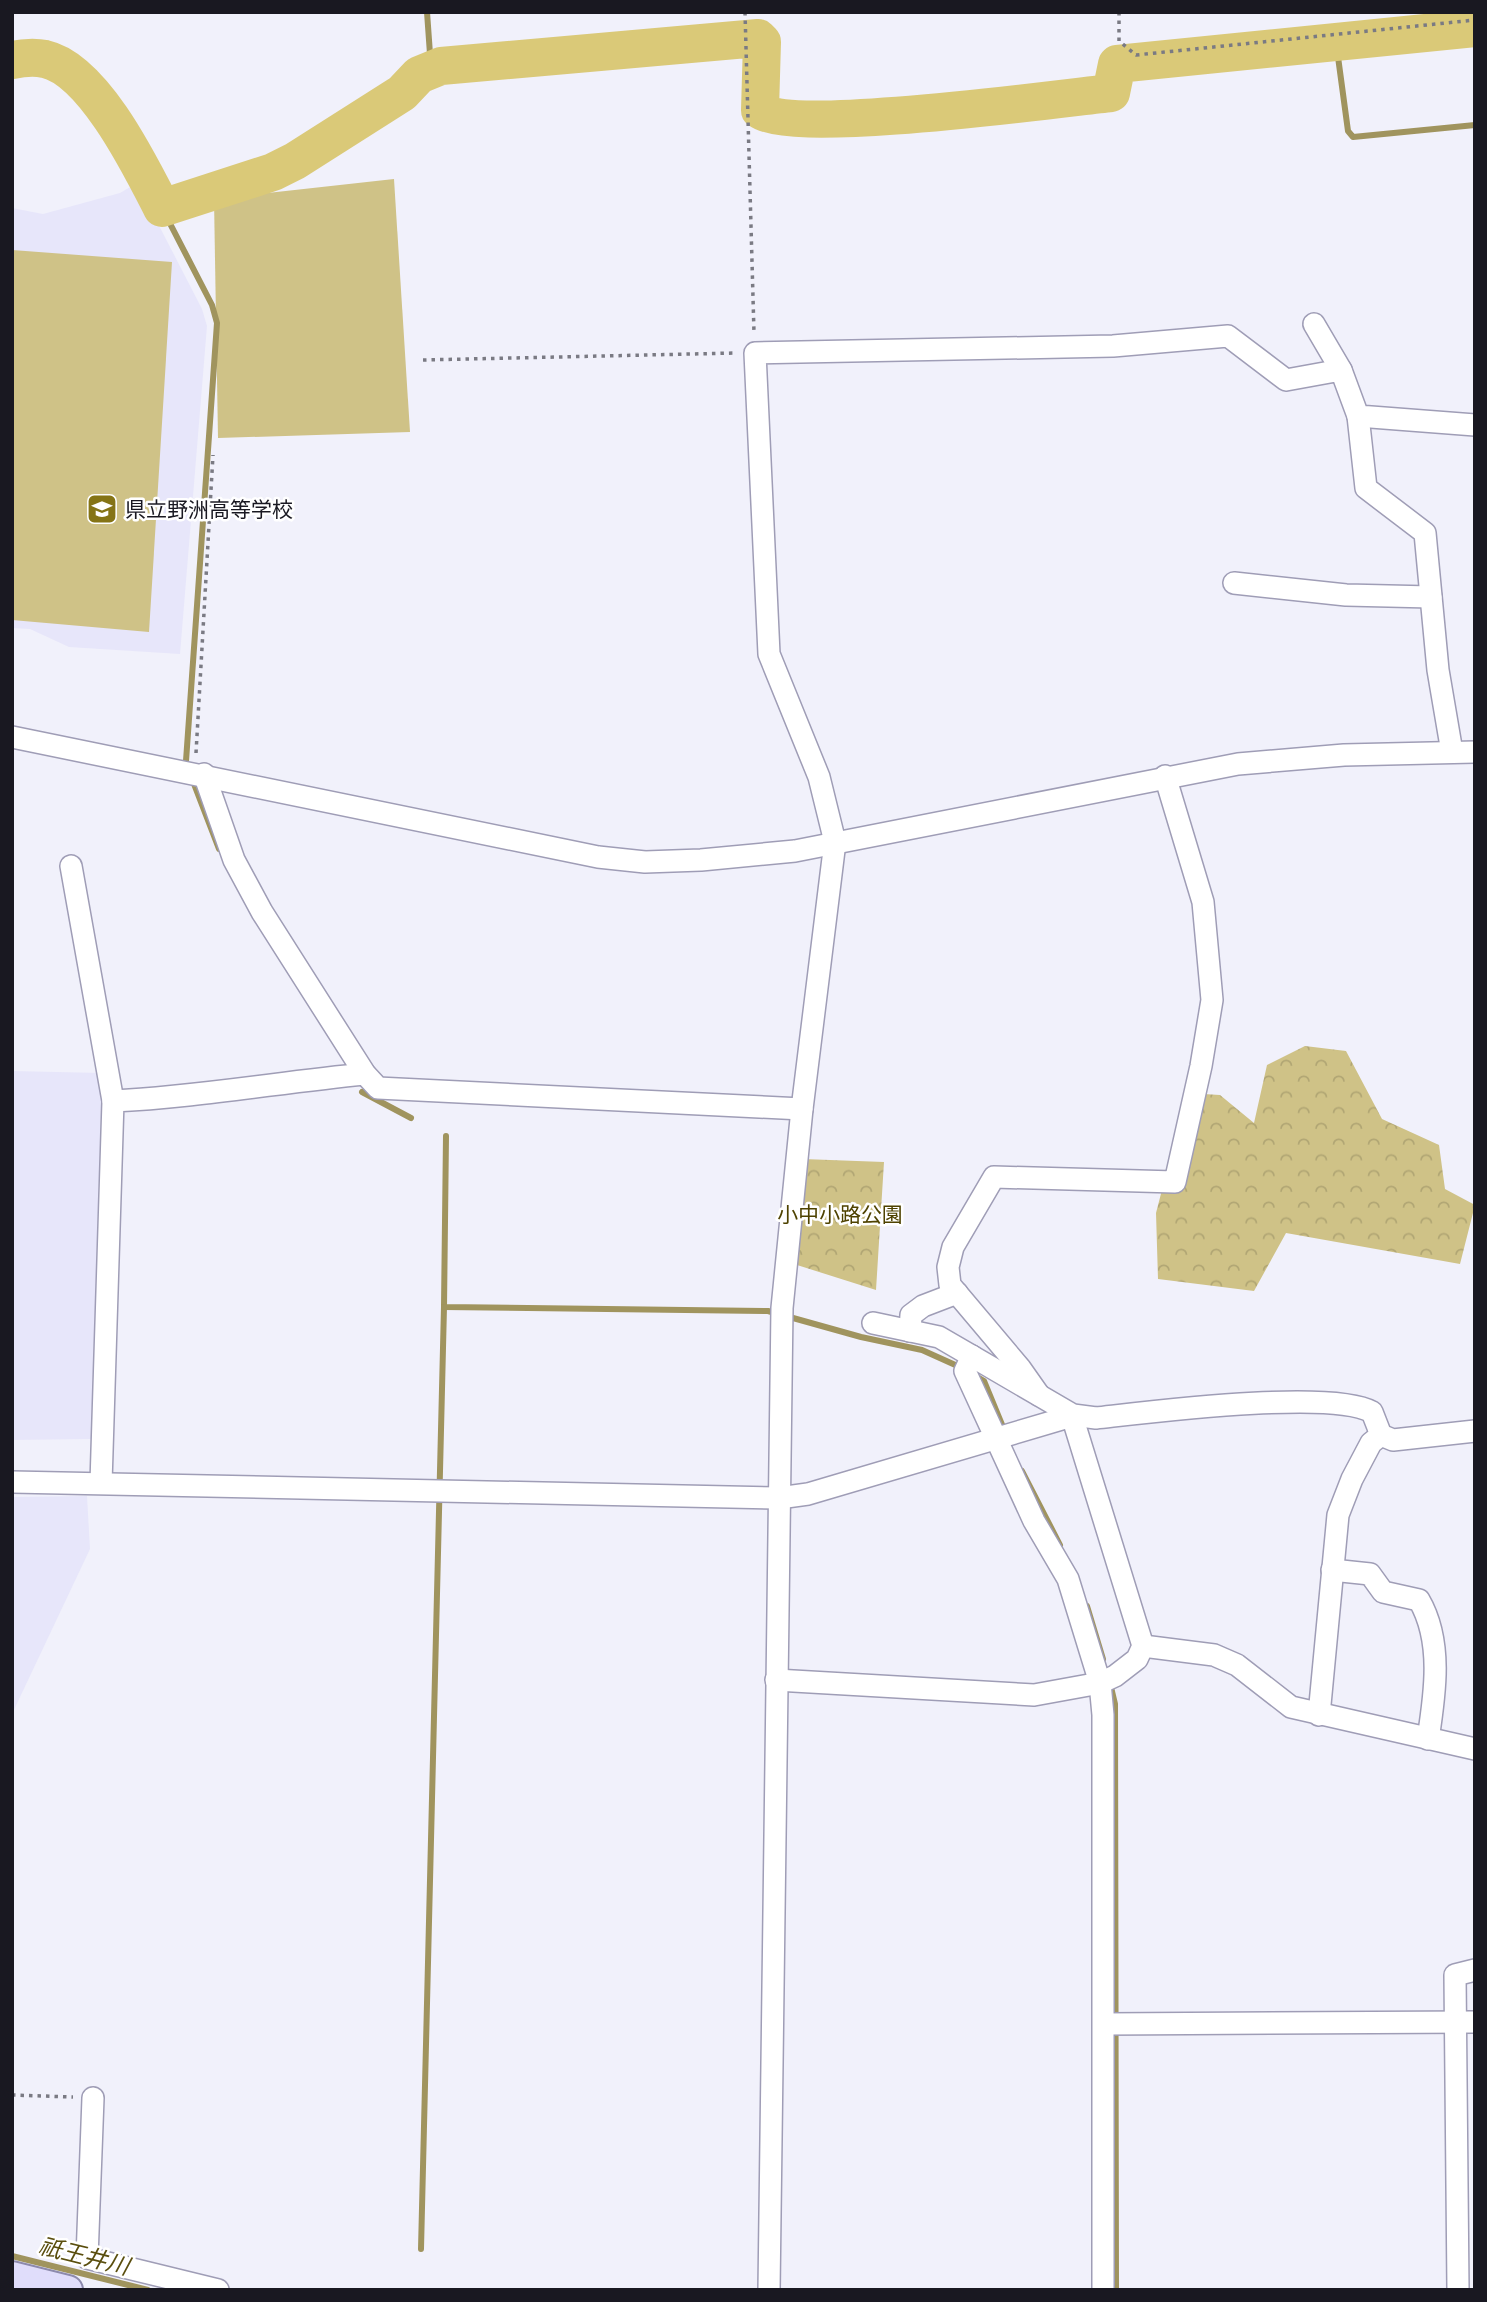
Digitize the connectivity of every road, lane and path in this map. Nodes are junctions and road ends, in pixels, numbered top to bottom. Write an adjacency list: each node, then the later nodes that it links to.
1 (745, 12): 5 (path)
2 (1119, 12): 3 (path)
3 (1475, 20)
4 (1314, 324): 7 (street)
5 (755, 353): 6 (path); 7 (street); 18 (street)
6 (423, 360)
7 (1341, 370): 8 (street)
8 (1358, 416): 9 (street); 12 (street)
9 (1475, 425)
10 (213, 454): 16 (path)
11 (1234, 583): 12 (street)
12 (1431, 597): 14 (street)
13 (12, 737): 16 (street)
14 (1452, 752): 15 (street); 17 (street)
15 (1475, 752)
16 (204, 774): 18 (street); 20 (street)
17 (1165, 776): 18 (street); 23 (street)
18 (835, 842): 22 (street)
19 (71, 866): 21 (street)
20 (365, 1074): 21 (street); 22 (street)
21 (113, 1101): 32 (street)
22 (802, 1109): 33 (street)
23 (957, 1293): 25 (street); 27 (street)
24 (873, 1323): 25 (street)
25 (910, 1331): 26 (street)
26 (972, 1356): 27 (street); 30 (street)
27 (1039, 1395): 29 (street)
28 (1475, 1431): 29 (street)
29 (1381, 1435): 34 (street)
30 (996, 1438): 33 (street); 35 (street); 37 (street)
31 (12, 1482): 32 (street)
32 (102, 1483): 33 (street)
33 (779, 1498): 36 (street)
34 (1332, 1570): 38 (street); 39 (street)
35 (1143, 1646): 37 (street); 38 (street)
36 (776, 1680): 37 (street); 49 (street)
37 (1100, 1683): 43 (street)
38 (1319, 1715): 39 (street)
39 (1428, 1739): 40 (street)
40 (1475, 1749)
41 (1475, 1970): 42 (street)
42 (1465, 2022): 43 (street); 51 (street)
43 (1105, 2024): 50 (street)
44 (12, 2095): 45 (path)
45 (93, 2098): 48 (street)
46 (12, 2276): 47 (main road)
47 (68, 2290)
48 (218, 2290)
49 (769, 2290)
50 (1103, 2290)
51 (1458, 2290)

